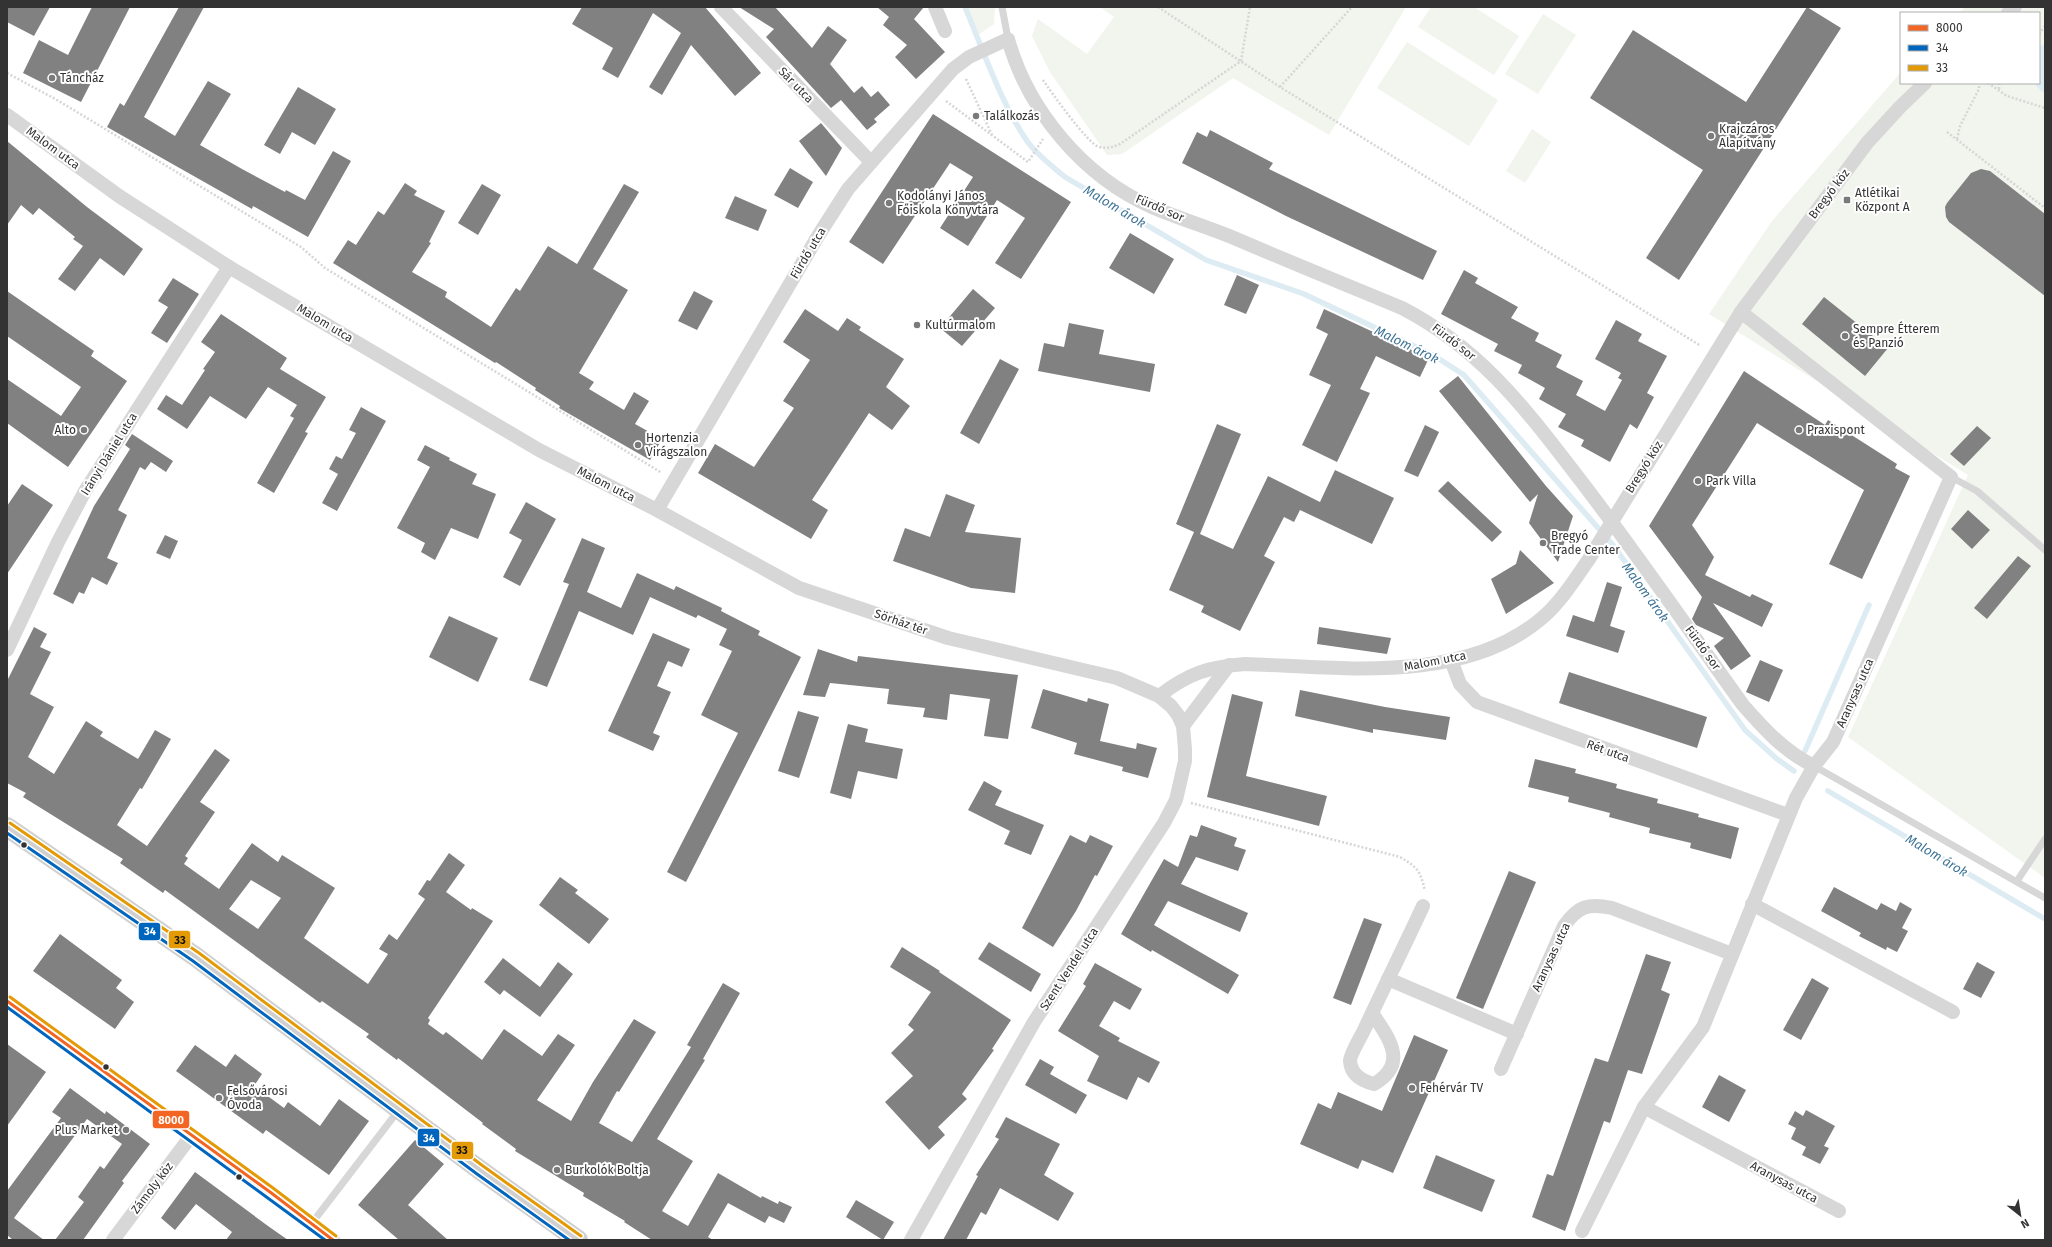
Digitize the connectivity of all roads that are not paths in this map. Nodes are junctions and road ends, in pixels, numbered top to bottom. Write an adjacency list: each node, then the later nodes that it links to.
1 (721, 7): 8 (street, Sár utca)
2 (935, 7): 4 (street)
3 (1002, 7): 5 (lane)
4 (945, 30)
5 (1008, 39): 8 (street, Fürdő utca); 13 (street, Fürdő sor)
6 (1924, 84): 10 (street, Bregyó köz)
7 (7, 115): 9 (street, Malom utca)
8 (871, 162): 12 (street, Fürdő utca)
9 (229, 267): 12 (street, Malom utca); 15 (street, Irányi Dániel utca)
10 (1741, 312): 11 (street); 13 (street, Bregyó köz)
11 (1951, 477): 14 (lane); 20 (street, Aranysas utca)
12 (657, 510): 18 (street, Sörház tér)
13 (1611, 521): 16 (street, Malom utca); 20 (street, Fürdő sor)
14 (2045, 550)
15 (7, 650)
16 (1451, 660): 17 (street, Malom utca); 21 (street, Rét utca)
17 (1229, 665): 18 (street, Malom utca); 19 (street)
18 (1159, 696): 19 (street, Szent Vendel utca)
19 (1183, 726): 44 (street, Szent Vendel utca)
20 (1814, 766): 21 (street, Aranysas utca); 24 (lane)
21 (1788, 815): 26 (street, Aranysas utca)
22 (7, 827): 36 (main road)
23 (2045, 839): 24 (lane)
24 (2017, 881): 25 (lane)
25 (2045, 898)
26 (1752, 904): 28 (street, Aranysas utca); 31 (street)
27 (1423, 906): 29 (street)
28 (1732, 954): 33 (street, Aranysas utca); 35 (street, Aranysas utca)
29 (1388, 979): 32 (street); 33 (street)
30 (7, 1001): 37 (street)
31 (1953, 1012)
32 (1372, 1013)
33 (1517, 1034): 34 (street, Aranysas utca)
34 (1501, 1070)
35 (1644, 1107): 38 (street, Aranysas utca); 40 (street, Aranysas utca)
36 (399, 1109): 39 (lane); 43 (main road)
37 (191, 1136): 39 (street); 41 (street, Zámoly köz)
38 (1839, 1211)
39 (312, 1223): 42 (street)
40 (1582, 1231)
41 (113, 1240)
42 (333, 1240)
43 (578, 1240)
44 (911, 1240)

